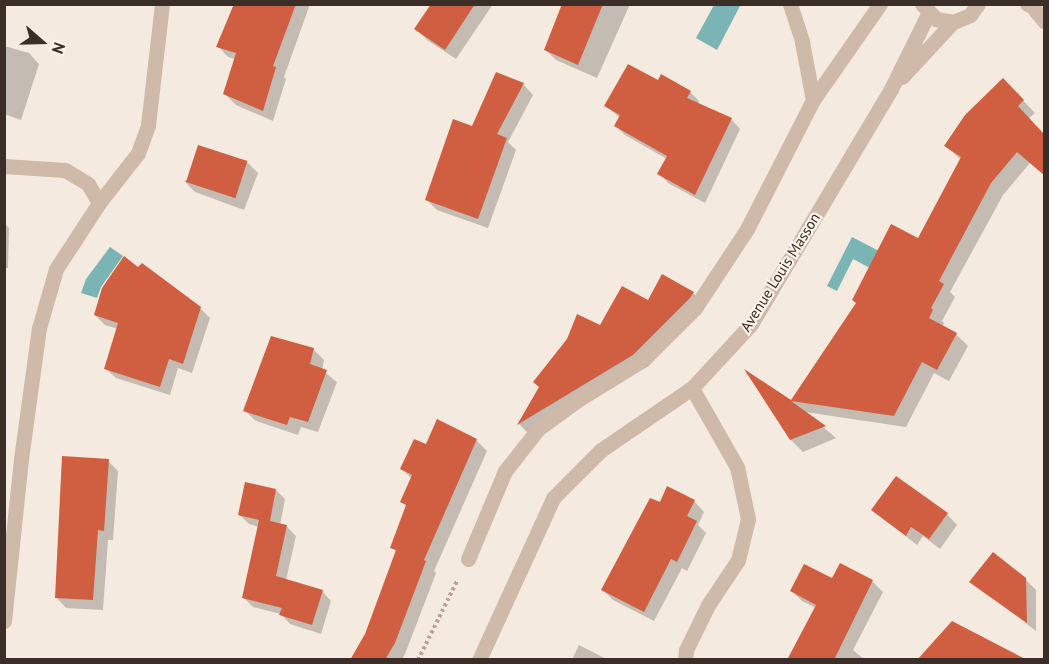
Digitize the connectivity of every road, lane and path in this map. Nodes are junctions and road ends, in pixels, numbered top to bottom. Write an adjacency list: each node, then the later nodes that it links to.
1 (162, 4): 12 (street)
2 (790, 4): 10 (street)
3 (880, 4): 10 (street)
4 (978, 4): 8 (street, Avenue Louis Masson)
5 (1027, 4): 7 (street)
6 (925, 9): 8 (street); 9 (street, Avenue Louis Masson)
7 (1044, 21)
8 (953, 22): 9 (street, Avenue Louis Masson)
9 (891, 89): 13 (street, Avenue Louis Masson)
10 (813, 100): 14 (street)
11 (4, 166): 12 (street)
12 (99, 203): 15 (street)
13 (692, 388): 17 (street, Avenue Louis Masson); 18 (street)
14 (468, 559): 16 (path)
15 (4, 621)
16 (418, 660)
17 (479, 660)
18 (685, 660)

